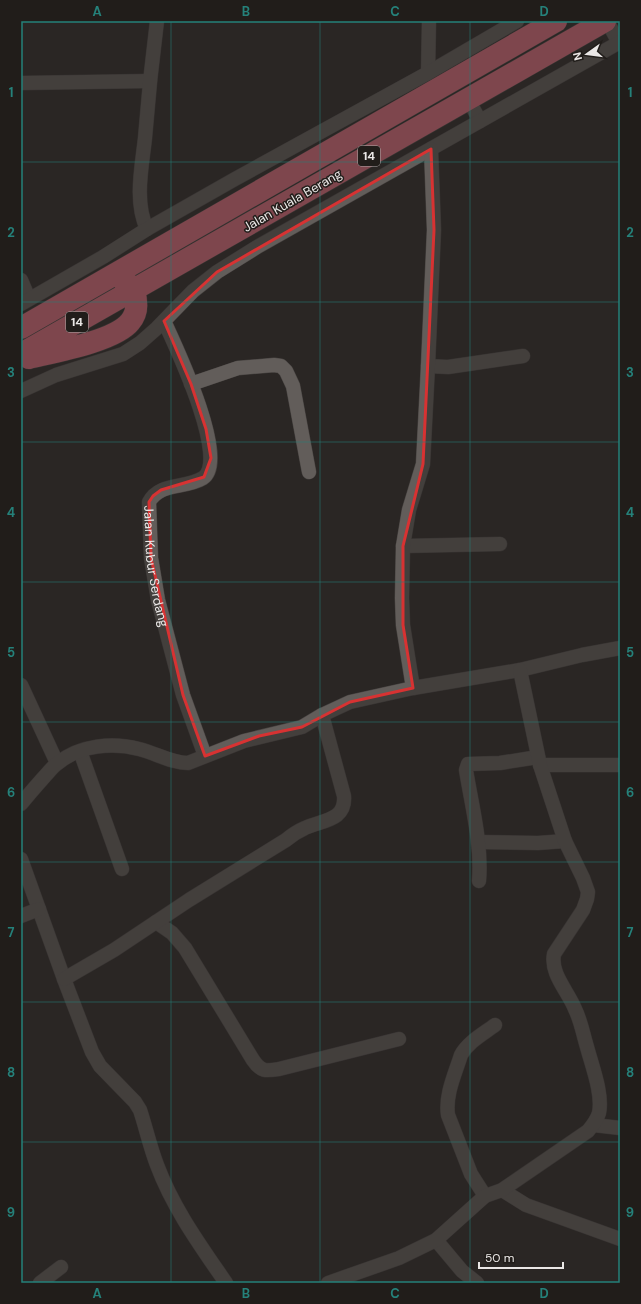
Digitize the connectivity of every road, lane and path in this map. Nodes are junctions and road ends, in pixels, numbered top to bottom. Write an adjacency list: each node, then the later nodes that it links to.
1 (157, 21): 8 (street)
2 (429, 21): 7 (street)
3 (517, 21): 7 (street)
4 (556, 21): 14 (highway, Jalan Kuala Berang / 14)
5 (606, 21): 6 (street); 10 (highway, Jalan Kuala Berang / 14)
6 (619, 43): 11 (street)
7 (428, 73): 13 (street)
8 (150, 81): 9 (street); 15 (street)
9 (21, 83)
10 (468, 100): 11 (street); 18 (highway, Jalan Kuala Berang / 14)
11 (480, 122): 12 (street)
12 (430, 149): 20 (street); 26 (street)
13 (235, 179): 14 (street); 15 (street)
14 (246, 198): 17 (highway, Jalan Kuala Berang / 14)
15 (147, 229): 19 (street)
16 (21, 280): 19 (street)
17 (90, 287): 18 (highway); 21 (highway, Jalan Kuala Berang / 14)
18 (133, 290): 22 (highway); 23 (highway, Jalan Kuala Berang / 14)
19 (25, 301)
20 (164, 321): 22 (street); 27 (street, Jalan Kubur Serdang)
21 (21, 328)
22 (108, 348): 25 (highway); 28 (street)
23 (21, 354)
24 (522, 356): 26 (street)
25 (21, 361)
26 (428, 366): 31 (street)
27 (191, 384): 29 (street); 38 (street, Jalan Kubur Serdang)
28 (21, 391)
29 (309, 472)
30 (500, 544): 31 (street)
31 (403, 546): 35 (street)
32 (620, 648): 33 (street)
33 (520, 670): 35 (street); 39 (street)
34 (21, 685): 40 (street)
35 (413, 688): 36 (street)
36 (322, 715): 38 (street); 50 (street)
37 (80, 751): 38 (street); 40 (street); 46 (street)
38 (205, 756)
39 (539, 761): 41 (street); 43 (street); 44 (street)
40 (57, 763): 42 (street)
41 (620, 765)
42 (21, 804)
43 (565, 840): 44 (street); 54 (street)
44 (478, 842): 47 (street)
45 (21, 858): 48 (street)
46 (122, 869)
47 (479, 882)
48 (39, 909): 49 (street); 51 (street)
49 (21, 916)
50 (156, 922): 51 (street); 53 (street)
51 (64, 979): 63 (street)
52 (495, 1025): 57 (street)
53 (399, 1039)
54 (594, 1125): 55 (street); 56 (street)
55 (620, 1128)
56 (502, 1190): 57 (street); 58 (street)
57 (485, 1196): 59 (street)
58 (620, 1239)
59 (436, 1240): 61 (street); 64 (street)
60 (62, 1267): 62 (street)
61 (337, 1282)
62 (40, 1283)
63 (226, 1283)
64 (477, 1283)

